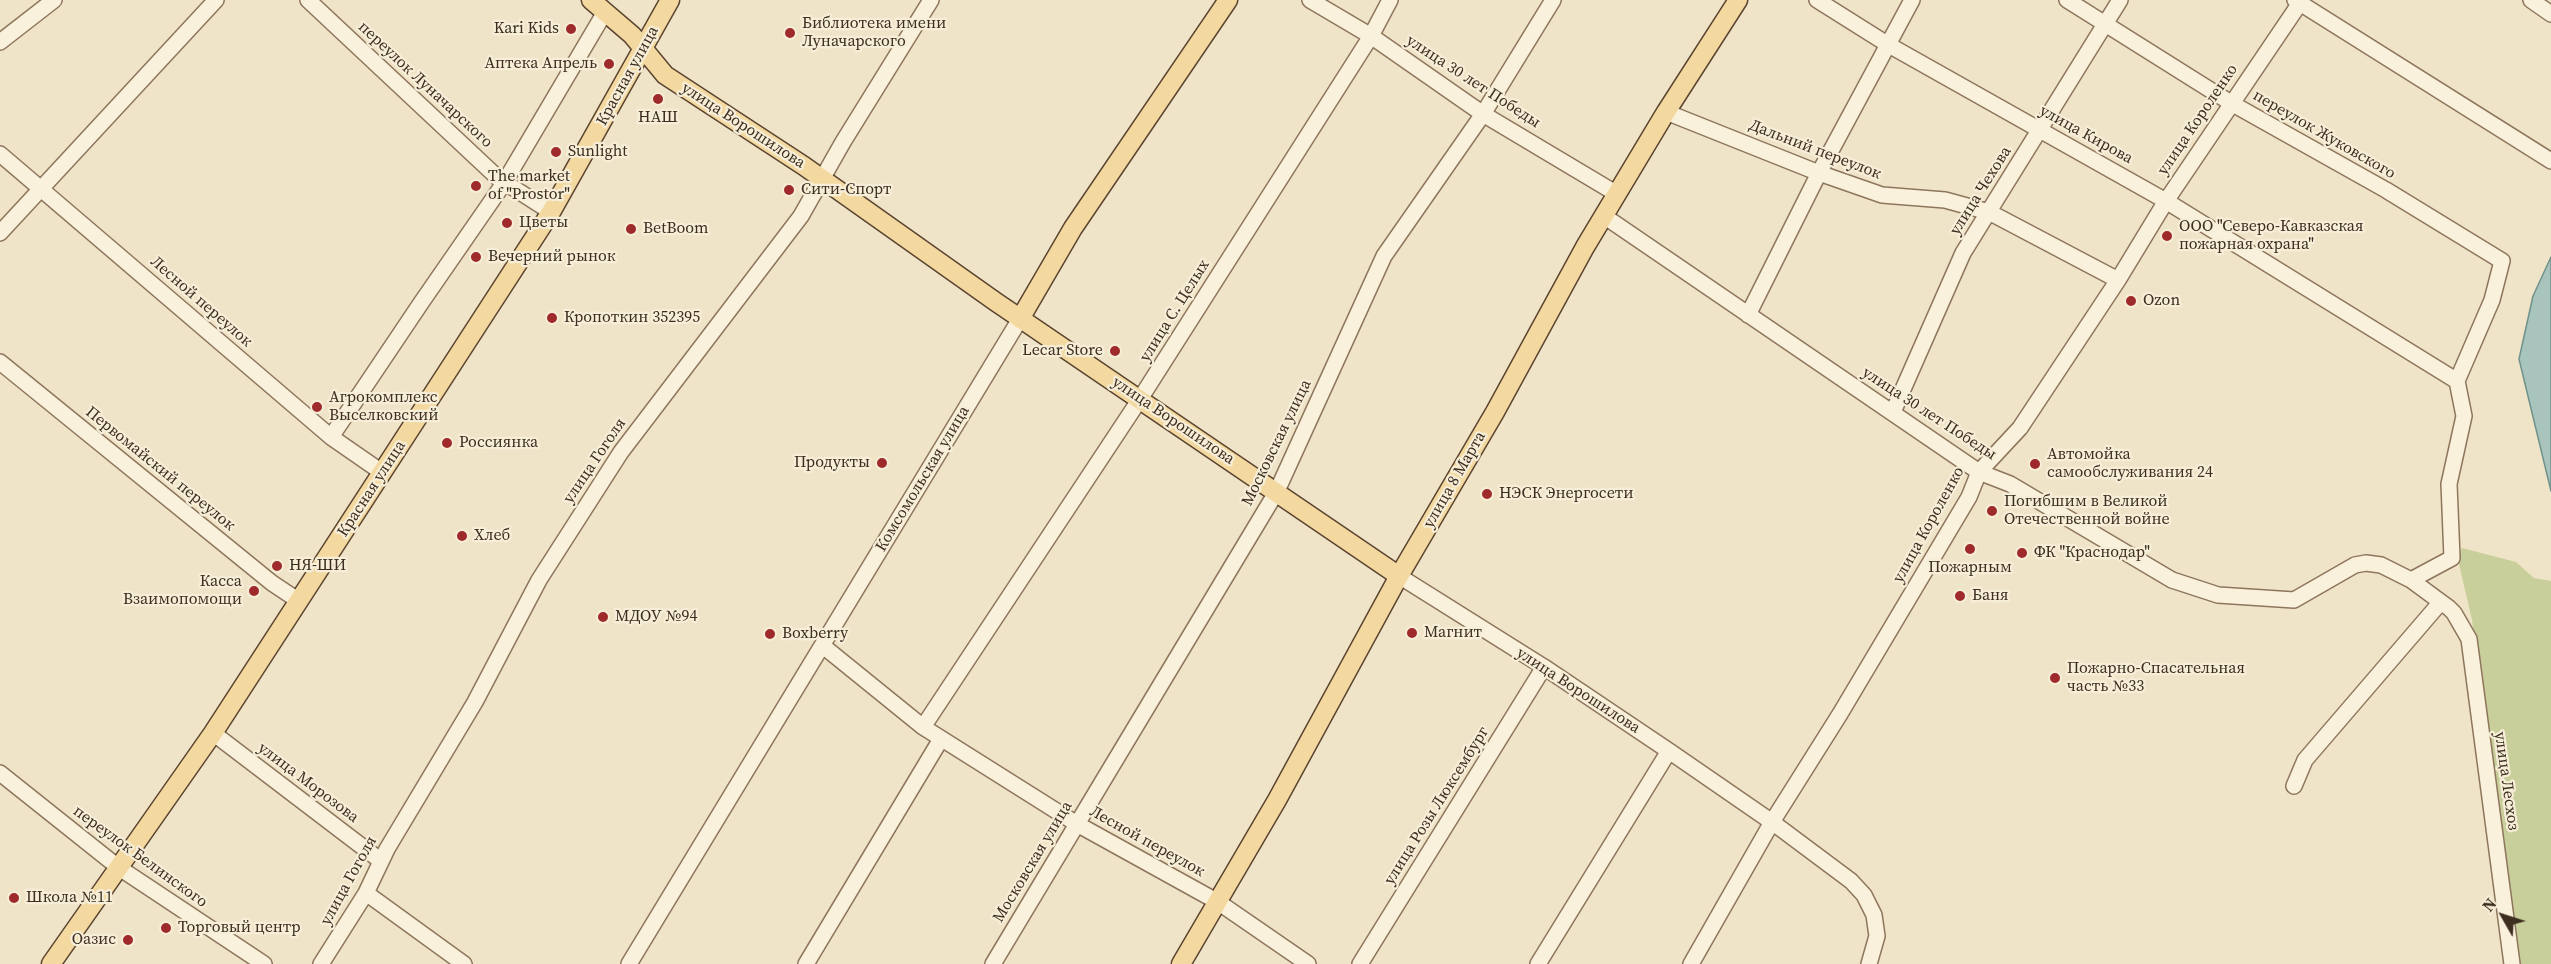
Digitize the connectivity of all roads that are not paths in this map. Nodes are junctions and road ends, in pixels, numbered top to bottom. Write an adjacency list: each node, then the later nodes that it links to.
1 (54, 0): 22 (street)
2 (216, 0): 34 (street)
3 (309, 0): 33 (street, переулок Луначарского)
4 (591, 0): 18 (main road, улица Ворошилова)
5 (670, 0): 24 (main road, Красная улица)
6 (931, 0): 32 (street, улица Гоголя)
7 (1228, 0): 43 (main road, Комсомольская улица)
8 (1310, 0): 21 (street, улица 30 лет Победы)
9 (1390, 0): 21 (street, улица С. Целых)
10 (1553, 0): 27 (street, Московская улица)
11 (1738, 0): 26 (main road, улица 8 Марта)
12 (1817, 0): 23 (street, улица Кирова)
13 (1912, 0): 23 (street)
14 (2067, 0): 20 (street, переулок Жуковского)
15 (2120, 0): 20 (street, улица Чехова)
16 (2531, 0): 19 (street)
17 (2299, 1): 25 (street, улица Короленко); 30 (street)
18 (605, 12): 24 (main road, улица Ворошилова); 33 (street)
19 (2551, 14)
20 (2105, 24): 25 (street, переулок Жуковского); 28 (street, улица Чехова)
21 (1371, 36): 27 (street, улица 30 лет Победы); 46 (street, улица С. Целых)
22 (0, 42)
23 (1887, 44): 28 (street, улица Кирова); 31 (street)
24 (644, 49): 32 (main road, улица Ворошилова); 37 (main road, Красная улица)
25 (2231, 103): 36 (street, улица Короленко); 45 (street, переулок Жуковского)
26 (1666, 112): 31 (street, Дальний переулок); 35 (main road, улица 8 Марта)
27 (1483, 114): 35 (street, улица 30 лет Победы); 51 (street, Московская улица)
28 (2040, 130): 36 (street, улица Кирова); 38 (street, улица Чехова)
29 (0, 154): 34 (street, Лесной переулок)
30 (2550, 162)
31 (1820, 173): 38 (street, Дальний переулок); 42 (street)
32 (822, 179): 43 (main road, улица Ворошилова); 66 (street, улица Гоголя)
33 (504, 183): 37 (street, переулок Луначарского); 48 (street)
34 (40, 188): 40 (street); 48 (street, Лесной переулок)
35 (1617, 194): 39 (main road, улица 8 Марта)
36 (2166, 201): 41 (street, улица Короленко); 45 (street, улица Кирова)
37 (551, 212): 50 (main road, Красная улица)
38 (1989, 212): 41 (street, Дальний переулок); 47 (street, улица Чехова)
39 (1604, 216): 42 (street, улица 30 лет Победы); 52 (main road, улица 8 Марта)
40 (0, 233)
41 (2118, 280): 49 (street, улица Короленко)
42 (1748, 315): 47 (street, улица 30 лет Победы)
43 (1020, 319): 46 (main road, улица Ворошилова); 56 (street, Комсомольская улица)
44 (0, 362): 54 (street, Первомайский переулок)
45 (2457, 381): 53 (street)
46 (1140, 399): 51 (main road, улица Ворошилова); 58 (street, улица С. Целых)
47 (1893, 412): 49 (street, улица 30 лет Победы)
48 (331, 437): 50 (street, Лесной переулок)
49 (1979, 472): 53 (street, улица 30 лет Победы); 64 (street, улица Короленко)
50 (383, 473): 54 (main road, Красная улица)
51 (1277, 491): 52 (main road, улица Ворошилова); 65 (street, Московская улица)
52 (1399, 576): 57 (street, улица Ворошилова); 69 (main road, улица 8 Марта)
53 (2411, 580): 55 (street, улица 30 лет Победы)
54 (299, 601): 59 (main road, Красная улица)
55 (2444, 606): 63 (street); 83 (street, улица Лесхоз)
56 (823, 646): 58 (street, Лесной переулок); 74 (street, Комсомольская улица)
57 (1544, 668): 61 (street, улица Ворошилова); 79 (street, улица Розы Люксембург)
58 (923, 727): 60 (street, Лесной переулок)
59 (213, 733): 66 (street, улица Морозова); 67 (main road, Красная улица)
60 (941, 738): 65 (street, Лесной переулок); 75 (street)
61 (1669, 751): 64 (street, улица Ворошилова); 80 (street)
62 (0, 773): 67 (street, переулок Белинского)
63 (2294, 786)
64 (1772, 822): 81 (street, улица Короленко); 82 (street, улица Ворошилова)
65 (1077, 824): 69 (street, Лесной переулок); 76 (street, Московская улица)
66 (381, 861): 68 (street, улица Гоголя)
67 (118, 867): 70 (main road, Красная улица); 71 (street, переулок Белинского)
68 (366, 893): 72 (street, улица Гоголя); 73 (street)
69 (1218, 902): 77 (main road, улица 8 Марта); 78 (street, Лесной переулок)
70 (51, 964)
71 (264, 964)
72 (321, 964)
73 (464, 964)
74 (629, 964)
75 (806, 964)
76 (993, 964)
77 (1181, 964)
78 (1308, 964)
79 (1360, 964)
80 (1538, 964)
81 (1691, 964)
82 (1869, 964)
83 (2512, 964)

